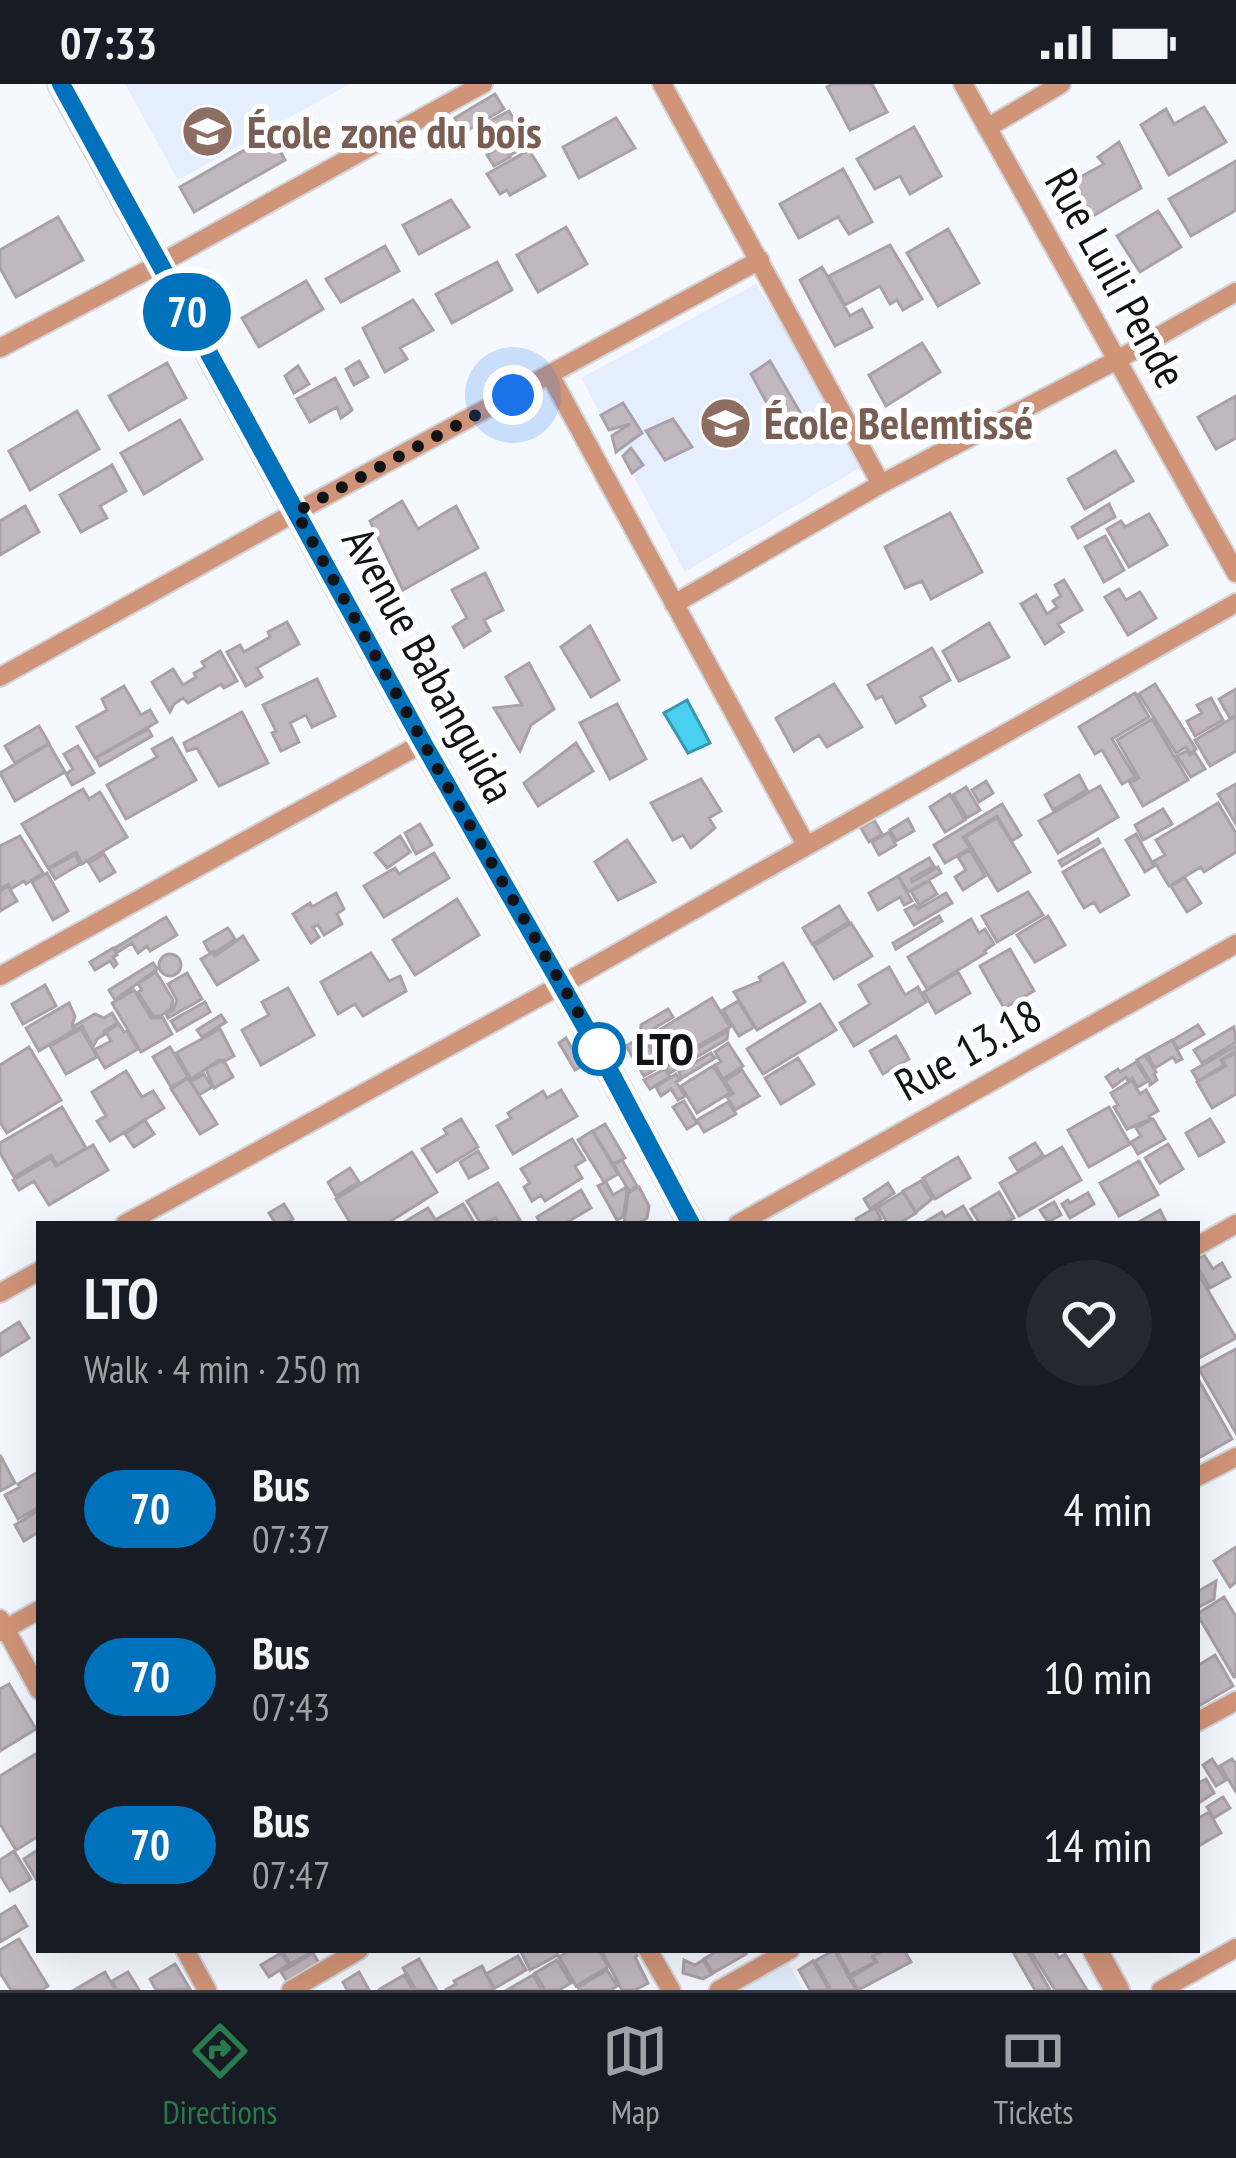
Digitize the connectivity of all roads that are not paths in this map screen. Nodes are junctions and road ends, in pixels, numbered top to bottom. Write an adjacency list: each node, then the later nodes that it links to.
1 (61, 84): 8 (street, Avenue Babanguida)
2 (483, 84): 8 (street)
3 (662, 84): 7 (street)
4 (963, 84): 6 (street, Rue Luili Pende)
5 (1061, 84): 6 (street)
6 (987, 128): 11 (street, Rue Luili Pende)
7 (760, 260): 12 (street); 13 (street)
8 (161, 263): 10 (street); 14 (street, Avenue Babanguida)
9 (1236, 292): 11 (street)
10 (0, 348)
11 (1117, 360): 13 (street); 15 (street, Rue Luili Pende)
12 (550, 375): 14 (street); 17 (street)
13 (881, 484): 17 (street)
14 (296, 512): 18 (street); 19 (street, Avenue Babanguida)
15 (1236, 573)
16 (1236, 603): 20 (street)
17 (674, 604): 20 (street)
18 (0, 677)
19 (423, 743): 22 (street); 23 (street, Avenue Babanguida)
20 (806, 845): 23 (street)
21 (1236, 944): 26 (street, Rue 13.18)
22 (0, 976)
23 (561, 986): 24 (street); 25 (street, Avenue Babanguida)
24 (130, 1221)
25 (689, 1221)
26 (743, 1221)
27 (1236, 1224): 28 (street)
28 (1200, 1244)
29 (36, 1273): 30 (street)
30 (0, 1293)
31 (1236, 1456): 32 (street)
32 (1200, 1476)
33 (36, 1611): 34 (street)
34 (2, 1626): 35 (street)
35 (36, 1685)
36 (1236, 1701): 37 (street)
37 (1200, 1720)
38 (1236, 1948): 49 (street)
39 (187, 1953): 44 (street)
40 (354, 1953): 45 (street)
41 (650, 1953): 46 (street)
42 (785, 1953): 47 (street)
43 (1097, 1953): 48 (street)
44 (207, 1990)
45 (291, 1990)
46 (671, 1990)
47 (719, 1990)
48 (1117, 1990)
49 (1160, 1990)

